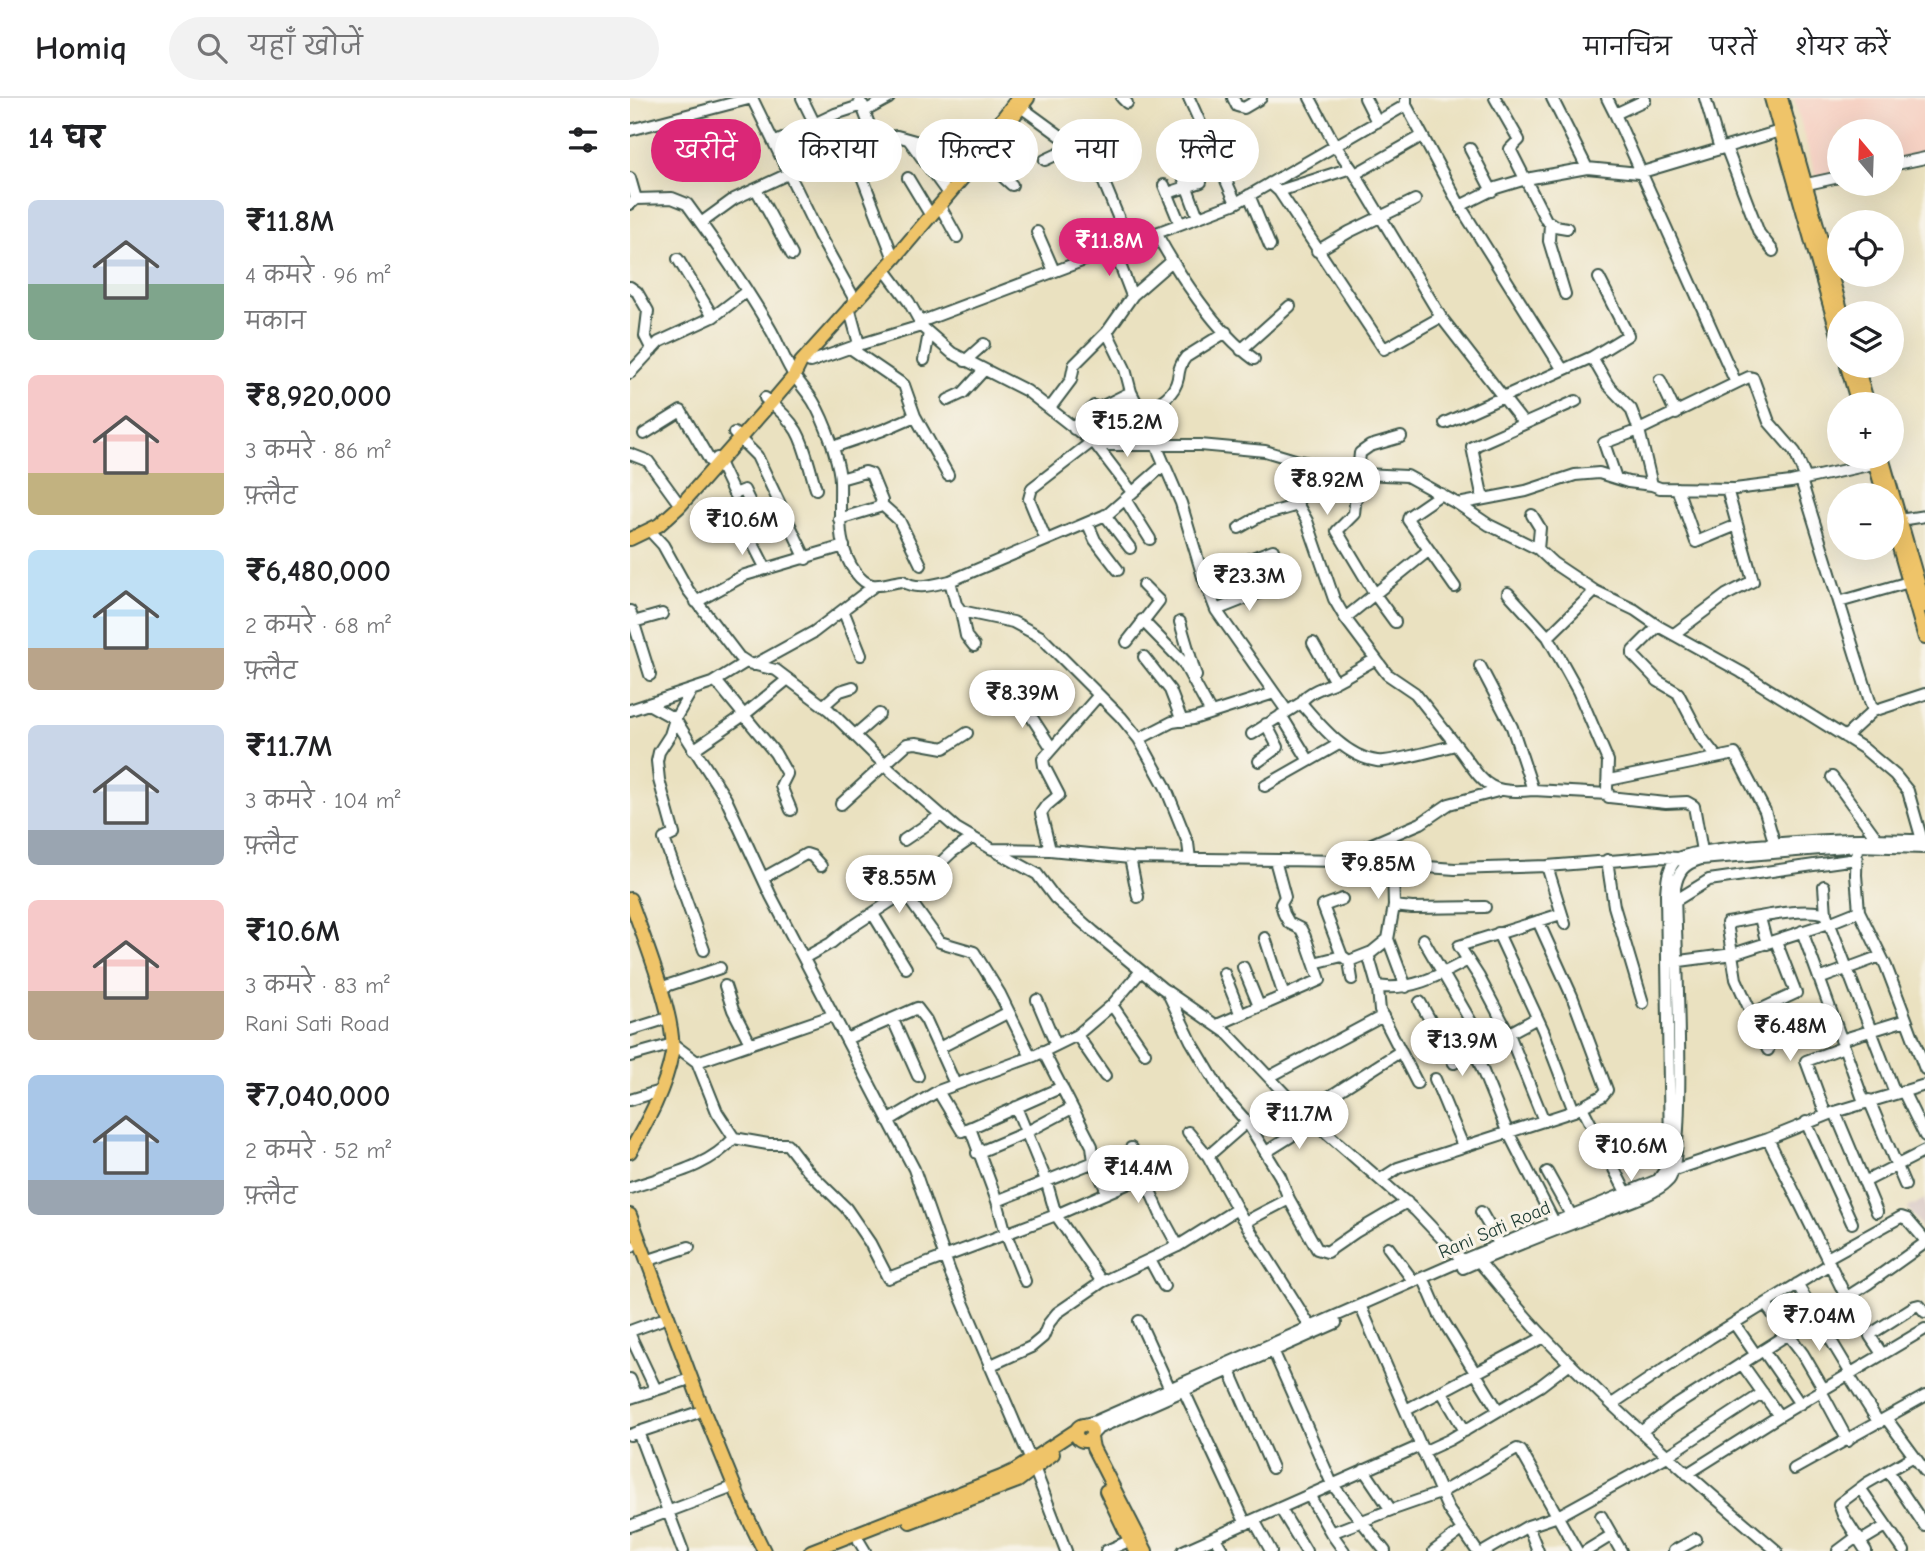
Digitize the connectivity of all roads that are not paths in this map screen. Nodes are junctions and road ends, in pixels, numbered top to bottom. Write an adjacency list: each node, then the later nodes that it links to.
1 (752, 98): 25 (street); 31 (street)
2 (802, 98): 20 (street)
3 (889, 98): 18 (street)
4 (1189, 98): 65 (street)
5 (1233, 98): 6 (street)
6 (1261, 98)
7 (1310, 98): 32 (street)
8 (1365, 98): 23 (street)
9 (1495, 98): 46 (street)
10 (1552, 98): 40 (street)
11 (1607, 98): 19 (street)
12 (1705, 98): 33 (street)
13 (1771, 98): 26 (main road)
14 (1782, 98): 56 (main road)
15 (1647, 99): 19 (street)
16 (1022, 101): 22 (main road); 24 (street)
17 (1406, 102): 23 (street); 27 (street)
18 (862, 105): 21 (street)
19 (1615, 114): 42 (street)
20 (812, 119)
21 (827, 119)
22 (1007, 119)
23 (1377, 122): 32 (street)
24 (1052, 126)
25 (630, 130)
26 (1780, 131): 33 (street); 56 (main road)
27 (1422, 136): 41 (street); 66 (street)
28 (902, 138): 29 (street)
29 (909, 140): 30 (street); 62 (street)
30 (916, 142)
31 (774, 143)
32 (1335, 145): 36 (street); 41 (street)
33 (1723, 148): 42 (street); 81 (street)
34 (1470, 149): 60 (street)
35 (1052, 157): 38 (street)
36 (1313, 158): 45 (street); 55 (street)
37 (1925, 158): 39 (street)
38 (1045, 160)
39 (1904, 162)
40 (1587, 168): 42 (street); 46 (street)
41 (1353, 171): 45 (street); 68 (street)
42 (1639, 173): 115 (street)
43 (630, 178): 64 (street)
44 (908, 178): 67 (street)
45 (1322, 178): 59 (street)
46 (1526, 179): 60 (street); 71 (street)
47 (1827, 180): 56 (street)
48 (775, 181): 58 (street)
49 (794, 182): 95 (street)
50 (864, 182): 84 (street)
51 (959, 182): 62 (main road)
52 (1102, 182): 77 (street)
53 (1185, 182): 57 (street)
54 (1201, 182): 57 (street)
55 (1270, 183): 59 (street); 61 (street)
56 (1801, 185): 93 (main road); 94 (main road)
57 (1186, 186): 69 (street); 72 (street)
58 (756, 189): 70 (street); 82 (street)
59 (1279, 191): 80 (street)
60 (1492, 191): 66 (street)
61 (1249, 195): 65 (street); 78 (street)
62 (945, 200): 67 (main road); 76 (street)
63 (1415, 200): 68 (street)
64 (633, 202): 70 (street)
65 (1236, 203): 69 (street)
66 (1460, 205): 112 (street)
67 (931, 216): 84 (main road)
68 (1379, 216): 80 (street); 98 (street)
69 (1198, 217): 72 (street)
70 (701, 223): 90 (street)
71 (1550, 223): 73 (street); 91 (street)
72 (1180, 224): 75 (street)
73 (1567, 228)
74 (1037, 232): 87 (street)
75 (1156, 233): 77 (street); 85 (street)
76 (957, 237)
77 (1129, 243): 79 (street)
78 (1270, 246)
79 (1114, 249): 87 (street); 92 (street)
80 (1317, 251): 98 (street)
81 (1773, 251)
82 (792, 255)
83 (678, 259): 97 (street)
84 (894, 260): 86 (main road)
85 (1172, 261): 92 (street); 101 (street)
86 (885, 270): 95 (main road); 99 (street)
87 (1054, 271): 99 (street)
88 (1599, 278): 106 (street)
89 (630, 287): 104 (street)
90 (747, 292): 97 (street); 110 (street)
91 (1565, 294)
92 (1132, 296): 100 (street)
93 (1830, 301)
94 (1838, 301)
95 (852, 304): 103 (street); 110 (main road)
96 (1290, 306): 105 (street)
97 (713, 317): 104 (street)
98 (1441, 317): 117 (street)
99 (923, 327): 103 (street); 108 (street); 109 (street)
100 (1107, 332): 116 (street); 122 (street)
101 (1226, 332): 105 (street); 123 (street)
102 (984, 344): 109 (street)
103 (855, 346): 110 (street); 125 (street)
104 (652, 350): 113 (street)
105 (1241, 350): 107 (street)
106 (1592, 358): 112 (street); 129 (street)
107 (1254, 359)
108 (924, 360)
109 (965, 361): 111 (street)
110 (799, 367): 119 (main road); 135 (street)
111 (984, 370): 118 (street); 122 (street)
112 (1563, 370): 117 (street)
113 (630, 373)
114 (1660, 380): 124 (street)
115 (1736, 383): 124 (street); 145 (street)
116 (1130, 392): 123 (street); 133 (street)
117 (1503, 397): 126 (street); 127 (street)
118 (948, 400)
119 (768, 401): 131 (main road); 148 (street)
120 (1576, 401): 127 (street)
121 (1094, 406): 128 (street)
122 (1050, 408): 128 (street)
123 (1141, 412): 134 (street)
124 (1676, 414): 129 (street)
125 (915, 415): 135 (street); 142 (street)
126 (1445, 423)
127 (1524, 424): 152 (street)
128 (1074, 429): 133 (street)
129 (1639, 430): 143 (street); 146 (street)
130 (643, 434): 137 (street)
131 (737, 436): 137 (main road); 178 (street)
132 (1401, 437): 141 (street)
133 (1094, 445): 134 (street); 151 (street); 171 (street)
134 (1154, 445): 138 (street); 139 (street)
135 (833, 447): 144 (street)
136 (630, 454): 153 (street)
137 (715, 459): 153 (main road); 157 (street); 161 (main road)
138 (1296, 460): 141 (street); 156 (street)
139 (1164, 466): 151 (street); 183 (street)
140 (1842, 469): 145 (street)
141 (1358, 473): 150 (street); 192 (street)
142 (948, 475)
143 (1616, 478): 146 (street); 152 (street)
144 (840, 479): 154 (street); 162 (street)
145 (1803, 479): 149 (street); 193 (street)
146 (1652, 485): 147 (street)
147 (1677, 488): 149 (street); 165 (street)
148 (816, 489)
149 (1727, 489): 165 (street)
150 (1441, 494): 155 (street); 177 (street)
151 (1129, 496): 158 (street); 170 (street)
152 (1483, 499): 155 (street)
153 (677, 501): 161 (main road)
154 (881, 504): 162 (street); 180 (street)
155 (1458, 504): 174 (street)
156 (1298, 505): 166 (street); 201 (street)
157 (753, 509)
158 (1105, 515): 164 (street); 173 (street)
159 (1532, 515): 174 (street)
160 (1925, 516): 163 (street)
161 (666, 518): 168 (main road)
162 (839, 519): 172 (street)
163 (1904, 520)
164 (1088, 524): 171 (street); 182 (street)
165 (1737, 525): 206 (street)
166 (1239, 528)
167 (746, 530): 181 (street)
168 (650, 531): 169 (main road); 194 (street)
169 (630, 539)
170 (1150, 539)
171 (1046, 540): 184 (street)
172 (844, 546): 178 (street); 187 (street)
173 (1130, 548)
174 (1538, 549): 190 (street)
175 (1904, 549): 195 (main road)
176 (1272, 550): 183 (street)
177 (1428, 551): 188 (street); 192 (street)
178 (806, 559): 181 (street)
179 (1904, 560): 185 (main road)
180 (921, 565)
181 (766, 569): 194 (street)
182 (1118, 569)
183 (1203, 577): 197 (street)
184 (950, 581): 187 (street); 198 (street)
185 (1909, 582): 193 (street); 208 (main road)
186 (1143, 585): 202 (street)
187 (874, 586): 196 (street)
188 (1455, 587)
189 (1269, 589): 197 (street)
190 (1595, 591): 205 (street); 207 (street)
191 (1508, 593): 207 (street)
192 (1376, 596): 201 (street); 204 (street)
193 (1839, 601): 232 (street)
194 (696, 602): 215 (street)
195 (1925, 606)
196 (843, 610): 212 (street); 215 (street)
197 (1216, 610): 224 (street)
198 (961, 611): 211 (street); 226 (street)
199 (662, 614): 200 (street)
200 (631, 618): 217 (street)
201 (1345, 618): 214 (street)
202 (1142, 620): 209 (street); 222 (street)
203 (1180, 622): 222 (street)
204 (1395, 622)
205 (1658, 626): 206 (street); 249 (street)
206 (1674, 634): 243 (street)
207 (1548, 637): 254 (street)
208 (1925, 638)
209 (1126, 642)
210 (1312, 643): 220 (street)
211 (974, 646)
212 (861, 655)
213 (1144, 657): 238 (street)
214 (1376, 659): 220 (street); 246 (street)
215 (750, 663): 218 (street); 219 (street)
216 (1480, 666): 256 (street)
217 (650, 675)
218 (788, 679): 230 (street); 236 (street)
219 (716, 681): 223 (street); 236 (street)
220 (1335, 682): 228 (street)
221 (853, 687): 230 (street)
222 (1199, 689): 233 (street)
223 (692, 690): 229 (street); 237 (street)
224 (1274, 693): 233 (street); 234 (street)
225 (1925, 694): 232 (street)
226 (1099, 695): 244 (street); 247 (street)
227 (1018, 696): 247 (street)
228 (1301, 703): 234 (street); 245 (street)
229 (648, 704): 231 (street); 237 (street)
230 (823, 706): 242 (street)
231 (630, 710)
232 (1873, 711): 243 (street)
233 (1211, 713): 238 (street)
234 (1284, 713): 239 (street); 251 (street)
235 (879, 714): 242 (street)
236 (744, 715): 248 (street); 260 (street)
237 (675, 719): 248 (street); 301 (street)
238 (1182, 721): 244 (street)
239 (1266, 724): 241 (street); 250 (street)
240 (967, 733): 252 (street)
241 (1252, 734)
242 (855, 735): 252 (street)
243 (1845, 737): 266 (street)
244 (1139, 739): 272 (street)
245 (1339, 744): 246 (street); 251 (street)
246 (1456, 745): 257 (street)
247 (1051, 747): 269 (street)
248 (693, 750): 281 (street)
249 (1716, 757): 254 (street); 267 (street)
250 (1259, 761)
251 (1308, 761): 255 (street)
252 (885, 765): 259 (street); 261 (street)
253 (1832, 777): 263 (street)
254 (1609, 780): 258 (street)
255 (1265, 786)
256 (1533, 790): 257 (street); 258 (street)
257 (1498, 791): 276 (street)
258 (1608, 794): 270 (street)
259 (841, 804)
260 (790, 810)
261 (941, 815): 262 (street); 264 (street)
262 (972, 838): 268 (street); 283 (street)
263 (1877, 839): 265 (street); 266 (street)
264 (904, 841)
265 (1856, 842): 266 (street); 267 (street); 273 (street); 277 (street)
266 (1924, 843)
267 (1774, 845): 270 (street)
268 (992, 849): 269 (street); 314 (street)
269 (1050, 850): 271 (street)
270 (1702, 851): 277 (street)
271 (1130, 858): 272 (street); 284 (street)
272 (1190, 859): 274 (street)
273 (1856, 859): 286 (street); 290 (street)
274 (1275, 860): 276 (street); 308 (street)
275 (1607, 860): 277 (street); 280 (street); 327 (street)
276 (1345, 861): 279 (street)
277 (1682, 861): 286 (street); 309 (street)
278 (821, 866): 281 (street)
279 (1393, 866): 280 (street); 288 (street)
280 (1547, 866): 294 (street)
281 (762, 878): 305 (street)
282 (1824, 886): 293 (street)
283 (904, 892): 291 (street); 330 (street)
284 (1138, 897)
285 (1342, 899): 306 (street)
286 (1675, 901): 309 (street)
287 (631, 906): 322 (main road)
288 (1394, 906): 289 (street); 298 (street)
289 (1485, 907)
290 (1860, 911): 293 (street); 304 (street)
291 (873, 914): 305 (street); 312 (street)
292 (1760, 918): 293 (street); 300 (street); 303 (street)
293 (1828, 919): 295 (street); 313 (street)
294 (1538, 920): 296 (street); 374 (street)
295 (1802, 931): 300 (street); 318 (street)
296 (1498, 933): 307 (street); 336 (street)
297 (1265, 938): 324 (street)
298 (1388, 939): 302 (street); 321 (street)
299 (1423, 939): 316 (street)
300 (1771, 942): 303 (street); 332 (street)
301 (704, 950)
302 (1368, 954): 306 (street); 320 (street)
303 (1733, 954): 309 (street); 332 (street)
304 (1881, 956): 313 (street); 338 (street)
305 (804, 958): 333 (street)
306 (1345, 959): 308 (street); 317 (street)
307 (1468, 960): 316 (street); 342 (street)
308 (1314, 962): 324 (street)
309 (1671, 963): 392 (street)
310 (1243, 967): 329 (street)
311 (720, 968): 322 (street)
312 (906, 968)
313 (1847, 969): 318 (street); 341 (street)
314 (1141, 971): 323 (street); 328 (street)
315 (1224, 973): 331 (street)
316 (1442, 974): 321 (street); 350 (street)
317 (1352, 979)
318 (1819, 979): 346 (street)
319 (725, 986): 345 (street)
320 (1377, 986): 321 (street); 334 (street)
321 (1406, 987)
322 (660, 988): 335 (main road)
323 (1167, 991): 339 (street); 379 (street)
324 (1284, 996): 329 (street)
325 (1037, 1000): 348 (street)
326 (1420, 1002): 350 (street)
327 (1643, 1003)
328 (1112, 1005): 343 (street); 354 (street)
329 (1259, 1006): 331 (street)
330 (1009, 1012): 349 (street); 356 (street)
331 (1240, 1013): 339 (street)
332 (1751, 1013): 351 (street)
333 (834, 1015): 344 (street); 345 (street)
334 (1383, 1016): 353 (street); 361 (street)
335 (668, 1018): 340 (street); 347 (main road)
336 (1537, 1018): 342 (street); 374 (street)
337 (893, 1020): 344 (street); 349 (street); 359 (street)
338 (1906, 1020): 341 (street); 358 (street)
339 (1217, 1025): 361 (street)
340 (630, 1030)
341 (1872, 1031): 346 (street); 369 (street)
342 (1508, 1032): 350 (street); 378 (street)
343 (1077, 1035): 348 (street); 360 (street)
344 (846, 1039): 377 (street)
345 (750, 1043): 357 (street)
346 (1843, 1043): 371 (street); 376 (street)
347 (673, 1044): 355 (street); 357 (street); 367 (main road)
348 (1056, 1045): 352 (street)
349 (939, 1048): 364 (street)
350 (1480, 1049): 385 (street)
351 (1768, 1050)
352 (1043, 1051): 356 (street); 366 (street)
353 (1401, 1051): 363 (street); 375 (street)
354 (1144, 1053)
355 (630, 1056)
356 (1031, 1057): 364 (street)
357 (697, 1062): 387 (street)
358 (1925, 1069)
359 (918, 1076)
360 (1105, 1076)
361 (1269, 1077): 375 (street)
362 (1435, 1079): 390 (street)
363 (1417, 1083)
364 (955, 1084): 368 (street)
365 (1925, 1085): 369 (street)
366 (1062, 1087): 372 (street); 373 (street)
367 (660, 1091): 370 (street); 389 (main road)
368 (939, 1091): 377 (street); 382 (street)
369 (1899, 1092): 371 (street); 386 (street)
370 (630, 1100)
371 (1866, 1101): 376 (street); 398 (street)
372 (1016, 1107): 382 (street); 383 (street)
373 (1072, 1108): 383 (street); 397 (street)
374 (1578, 1109): 378 (street); 408 (street)
375 (1304, 1113): 380 (street)
376 (1830, 1113): 381 (street); 404 (street)
377 (888, 1121): 428 (street)
378 (1544, 1121): 385 (street)
379 (1247, 1122): 394 (street); 396 (street)
380 (1314, 1122): 394 (street); 402 (street)
381 (1806, 1122): 388 (street); 420 (street)
382 (971, 1127): 395 (street)
383 (1027, 1132): 395 (street); 403 (street)
384 (1188, 1132): 396 (street)
385 (1509, 1134): 390 (street); 419 (street)
386 (1925, 1136)
387 (734, 1138): 406 (street); 428 (street)
388 (1768, 1139): 399 (street); 432 (street)
389 (632, 1143)
390 (1463, 1146): 402 (street)
391 (1131, 1148): 401 (street)
392 (1674, 1148): 399 (street); 408 (street, Rani Sati Road)
393 (1925, 1151): 398 (street)
394 (1266, 1152): 409 (street)
395 (977, 1153): 410 (street)
396 (1208, 1156): 412 (street)
397 (1094, 1162): 403 (street); 407 (street)
398 (1896, 1166): 404 (street); 405 (street)
399 (1674, 1170): 408 (street)
400 (1547, 1172): 417 (street)
401 (1143, 1177): 407 (street); 424 (street)
402 (1381, 1179): 411 (street)
403 (1046, 1180): 410 (street); 416 (street)
404 (1864, 1182): 414 (street)
405 (1905, 1185)
406 (630, 1188)
407 (1107, 1192): 416 (street)
408 (1628, 1197): 417 (street, Rani Sati Road); 429 (street)
409 (1289, 1199): 411 (street); 418 (street)
410 (997, 1201): 421 (street)
411 (1407, 1202): 433 (street)
412 (1237, 1209): 418 (street); 424 (street)
413 (1481, 1212): 425 (street)
414 (1877, 1212)
415 (630, 1215): 431 (main road)
416 (1056, 1215): 421 (street); 435 (street)
417 (1571, 1215): 419 (street, Rani Sati Road)
418 (1245, 1222): 448 (street)
419 (1554, 1222): 425 (street, Rani Sati Road)
420 (1852, 1223)
421 (1006, 1234): 428 (street); 434 (street)
422 (1925, 1241): 432 (street); 440 (street)
423 (631, 1245): 445 (main road)
424 (1178, 1245): 430 (street)
425 (1500, 1245): 429 (street, Rani Sati Road)
426 (689, 1247): 431 (street)
427 (1388, 1247): 436 (street)
428 (945, 1257): 458 (street)
429 (1477, 1258): 433 (street); 452 (street)
430 (1150, 1260): 435 (street); 439 (street)
431 (646, 1261): 519 (main road)
432 (1829, 1261): 438 (street); 440 (street)
433 (1465, 1263): 436 (street, Rani Sati Road); 437 (street)
434 (1025, 1281)
435 (1102, 1282): 458 (street)
436 (1414, 1282): 442 (street, Rani Sati Road)
437 (1426, 1284): 442 (street); 460 (street)
438 (1797, 1284): 441 (street); 444 (street)
439 (1164, 1286)
440 (1846, 1297): 444 (street)
441 (1765, 1304): 447 (street); 451 (street)
442 (1361, 1308): 448 (street, Rani Sati Road); 453 (street); 474 (street)
443 (1925, 1312): 455 (street)
444 (1815, 1316): 451 (street); 461 (street)
445 (660, 1320): 450 (street); 463 (main road)
446 (1139, 1321): 464 (street)
447 (1734, 1323): 454 (street); 472 (street)
448 (1310, 1326): 453 (street, Rani Sati Road)
449 (1925, 1329): 455 (street)
450 (630, 1333): 465 (street)
451 (1788, 1334): 454 (street); 467 (street)
452 (1544, 1337): 456 (street); 460 (street)
453 (1272, 1349): 459 (street); 464 (street, Rani Sati Road); 493 (street)
454 (1759, 1352): 457 (street); 473 (street)
455 (1882, 1354): 461 (street)
456 (1570, 1363): 472 (street); 475 (street)
457 (1742, 1364): 469 (street); 480 (street)
458 (989, 1366): 487 (street)
459 (1230, 1371): 466 (street); 488 (street)
460 (1476, 1373): 468 (street); 475 (street)
461 (1849, 1373): 467 (street); 478 (street)
462 (630, 1379): 471 (street)
463 (684, 1381): 465 (street); 476 (main road)
464 (1170, 1389): 482 (street, Rani Sati Road)
465 (656, 1390): 471 (street)
466 (1184, 1391): 482 (street); 503 (street)
467 (1822, 1391): 473 (street); 483 (street)
468 (1442, 1392): 474 (street); 479 (street)
469 (1763, 1393): 477 (street); 485 (street)
470 (1925, 1396): 478 (street)
471 (633, 1397)
472 (1612, 1404): 480 (street)
473 (1800, 1404): 477 (street)
474 (1406, 1410): 484 (street)
475 (1498, 1410): 479 (street)
476 (696, 1413): 481 (street); 495 (main road)
477 (1779, 1416): 492 (street)
478 (1883, 1420): 483 (street); 486 (street)
479 (1465, 1431): 484 (street)
480 (1642, 1431): 485 (street)
481 (634, 1433): 500 (street)
482 (1083, 1435): 487 (main road); 516 (main road); 524 (main road)
483 (1848, 1441): 489 (street)
484 (1421, 1449): 490 (street); 496 (street)
485 (1667, 1456): 492 (street); 501 (street)
486 (1921, 1464): 491 (street)
487 (1032, 1466): 515 (main road); 520 (main road); 522 (street)
488 (1272, 1468)
489 (1794, 1469)
490 (1364, 1470): 493 (street); 499 (street)
491 (1888, 1471): 494 (street); 508 (street)
492 (1687, 1474): 539 (street)
493 (1332, 1484): 497 (street); 504 (street)
494 (1860, 1488): 507 (street); 514 (street)
495 (728, 1489): 500 (street); 518 (main road)
496 (1440, 1493): 499 (street); 501 (street); 509 (street)
497 (1309, 1494): 498 (street); 510 (street)
498 (1280, 1508): 503 (street); 528 (street)
499 (1391, 1510): 504 (street)
500 (668, 1511): 505 (street); 517 (street)
501 (1559, 1516): 506 (street); 535 (street)
502 (1601, 1516): 511 (street)
503 (1250, 1522): 512 (street); 527 (street)
504 (1361, 1522): 510 (street); 530 (street)
505 (630, 1526)
506 (1528, 1526): 533 (street); 534 (street)
507 (1886, 1526): 514 (street); 541 (street)
508 (1925, 1526)
509 (1462, 1530): 531 (street); 532 (street)
510 (1331, 1534): 529 (street)
511 (1612, 1535): 536 (street); 537 (street)
512 (1215, 1538): 525 (street); 526 (street)
513 (1696, 1539): 538 (street)
514 (1861, 1543): 540 (street)
515 (862, 1546): 521 (main road)
516 (1132, 1546): 523 (street)
517 (683, 1551)
518 (757, 1551)
519 (764, 1551)
520 (811, 1551)
521 (831, 1551)
522 (1066, 1551)
523 (1106, 1551)
524 (1146, 1551)
525 (1183, 1551)
526 (1223, 1551)
527 (1271, 1551)
528 (1306, 1551)
529 (1344, 1551)
530 (1385, 1551)
531 (1434, 1551)
532 (1477, 1551)
533 (1485, 1551)
534 (1538, 1551)
535 (1577, 1551)
536 (1586, 1551)
537 (1621, 1551)
538 (1674, 1551)
539 (1777, 1551)
540 (1839, 1551)
541 (1904, 1551)

